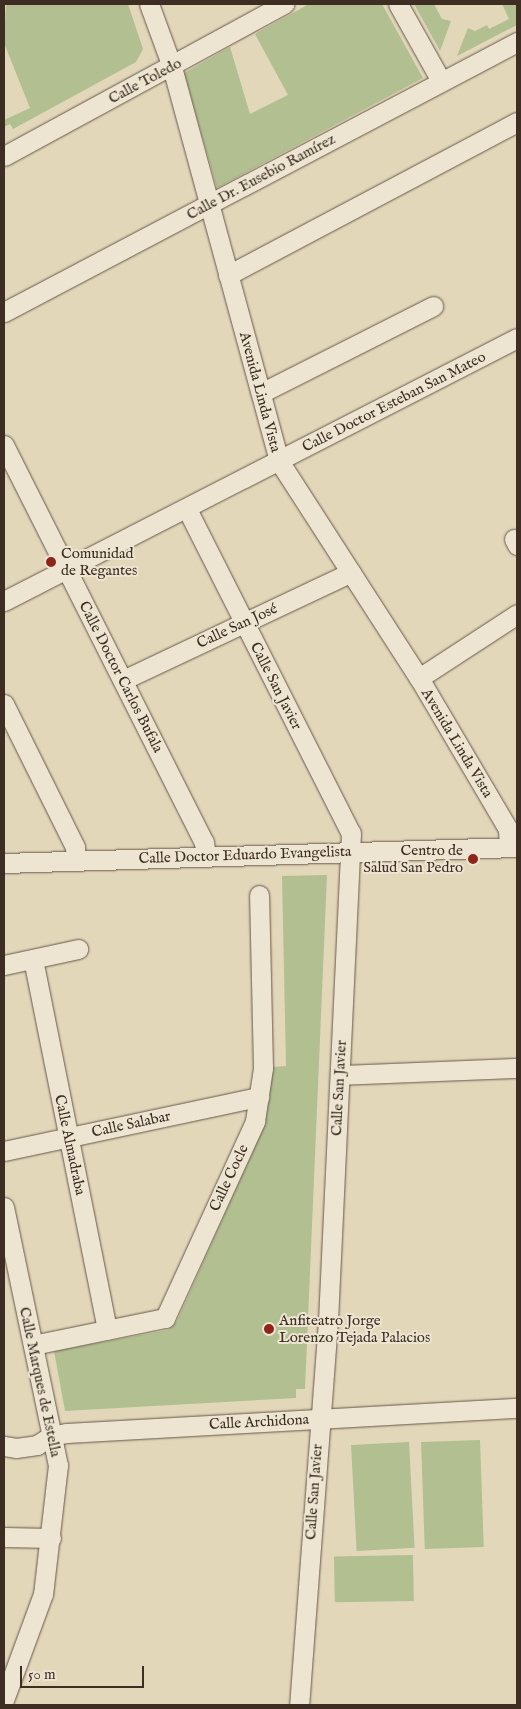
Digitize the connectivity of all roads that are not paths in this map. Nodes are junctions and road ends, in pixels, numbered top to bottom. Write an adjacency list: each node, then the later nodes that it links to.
1 (149, 4): 5 (street, Avenida Linda Vista)
2 (284, 4): 5 (street, Calle Toledo)
3 (398, 4): 6 (street)
4 (517, 42): 6 (street, Calle Dr. Eusebio Ramírez)
5 (172, 67): 8 (street, Calle Toledo); 9 (street, Avenida Linda Vista)
6 (441, 81): 9 (street, Calle Dr. Eusebio Ramírez)
7 (517, 122): 10 (street)
8 (4, 156)
9 (207, 205): 10 (street, Avenida Linda Vista); 12 (street, Calle Dr. Eusebio Ramírez)
10 (228, 275): 14 (street, Avenida Linda Vista)
11 (433, 306): 14 (street)
12 (4, 312)
13 (517, 338): 16 (street, Calle Doctor Esteban San Mateo)
14 (261, 393): 16 (street, Avenida Linda Vista)
15 (4, 445): 18 (street, Calle Doctor Carlos Bufala)
16 (279, 462): 17 (street, Calle Doctor Esteban San Mateo); 19 (street, Avenida Linda Vista)
17 (187, 509): 18 (street, Calle Doctor Esteban San Mateo); 22 (street, Calle San Javier)
18 (67, 570): 20 (street, Calle Doctor Esteban San Mateo); 24 (street, Calle Doctor Carlos Bufala)
19 (352, 572): 22 (street, Calle San José); 23 (street, Avenida Linda Vista)
20 (4, 601)
21 (517, 614): 23 (street)
22 (244, 623): 24 (street, Calle San José); 27 (street, Calle San Javier)
23 (418, 678): 26 (street, Avenida Linda Vista)
24 (124, 680): 28 (street, Calle Doctor Carlos Bufala)
25 (4, 704): 29 (street)
26 (513, 847): 27 (street, Calle Doctor Eduardo Evangelista)
27 (349, 852): 28 (street, Calle Doctor Eduardo Evangelista); 36 (street, Calle San Javier)
28 (206, 857): 29 (street, Calle Doctor Eduardo Evangelista)
29 (76, 860): 30 (street, Calle Doctor Eduardo Evangelista)
30 (4, 863)
31 (258, 895): 37 (street, Calle Cocle)
32 (78, 949): 33 (street)
33 (33, 959): 34 (street); 38 (street, Calle Almadraba)
34 (4, 965)
35 (517, 1068): 36 (street)
36 (340, 1075): 44 (street, Calle San Javier)
37 (259, 1097): 38 (street, Calle Salabar); 41 (street, Calle Cocle)
38 (68, 1137): 39 (street, Calle Salabar); 41 (street, Calle Almadraba)
39 (4, 1151)
40 (4, 1207): 42 (street, Calle Marques de Estella)
41 (107, 1330): 42 (street, Calle Cocle)
42 (33, 1346): 45 (street, Calle Marques de Estella)
43 (517, 1408): 44 (street, Calle Archidona)
44 (320, 1419): 45 (street, Calle Archidona); 50 (street, Calle San Javier)
45 (51, 1436): 46 (street, Calle Archidona); 48 (street, Calle Marques de Estella)
46 (4, 1446)
47 (4, 1537): 48 (street)
48 (51, 1538): 49 (street, Calle Marques de Estella)
49 (4, 1700)
50 (299, 1705)

